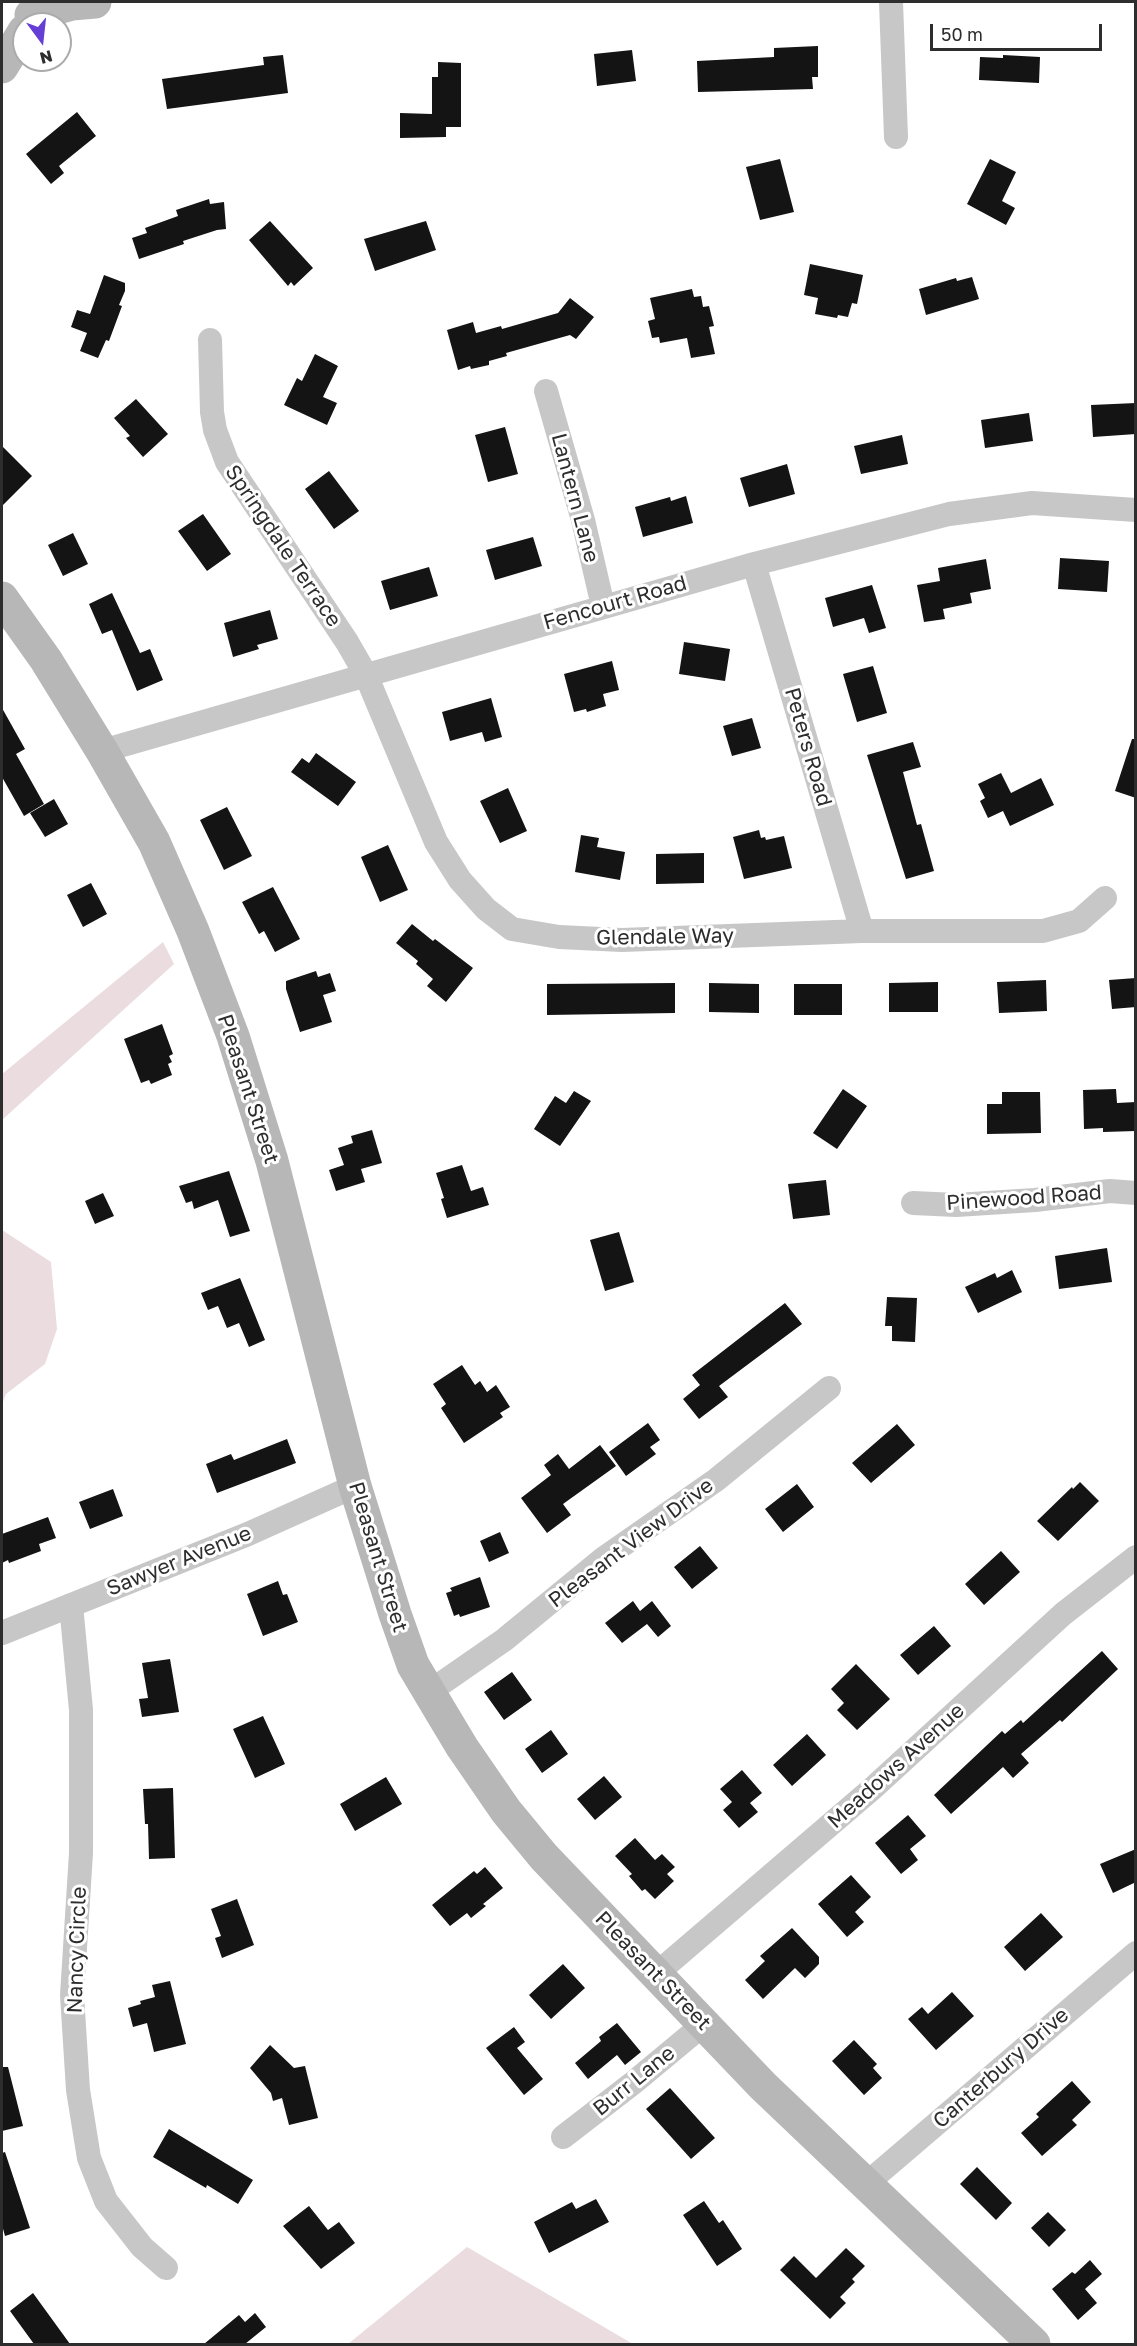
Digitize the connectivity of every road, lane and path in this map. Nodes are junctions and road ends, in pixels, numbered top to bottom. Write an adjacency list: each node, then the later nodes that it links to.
1 (95, 2): 3 (main road)
2 (891, 2): 6 (street)
3 (47, 12)
4 (12, 48): 5 (main road)
5 (2, 67)
6 (896, 137)
7 (210, 340): 13 (street, Springdale Terrace)
8 (546, 391): 12 (street, Lantern Lane)
9 (1136, 510): 10 (street, Fencourt Road)
10 (754, 564): 12 (street, Fencourt Road); 16 (street, Peters Road)
11 (2, 598): 14 (main road, Pleasant Street)
12 (603, 606): 13 (street, Fencourt Road)
13 (366, 675): 14 (street, Fencourt Road); 16 (street, Glendale Way)
14 (102, 751): 20 (main road, Pleasant Street)
15 (1105, 898): 16 (street, Glendale Way)
16 (862, 931)
17 (1136, 1193): 18 (street, Pinewood Road)
18 (913, 1203)
19 (829, 1388): 24 (street, Pleasant View Drive)
20 (355, 1486): 22 (street, Sawyer Avenue); 24 (main road, Pleasant Street)
21 (1136, 1557): 26 (street, Meadows Avenue)
22 (71, 1605): 23 (street, Sawyer Avenue); 30 (street, Nancy Circle)
23 (2, 1633)
24 (429, 1692): 26 (main road, Pleasant Street)
25 (1136, 1953): 29 (street, Canterbury Drive)
26 (656, 1974): 27 (main road, Pleasant Street)
27 (704, 2024): 28 (street, Burr Lane); 29 (main road, Pleasant Street)
28 (563, 2137)
29 (866, 2184): 31 (main road, Pleasant Street)
30 (166, 2268)
31 (1034, 2344)

